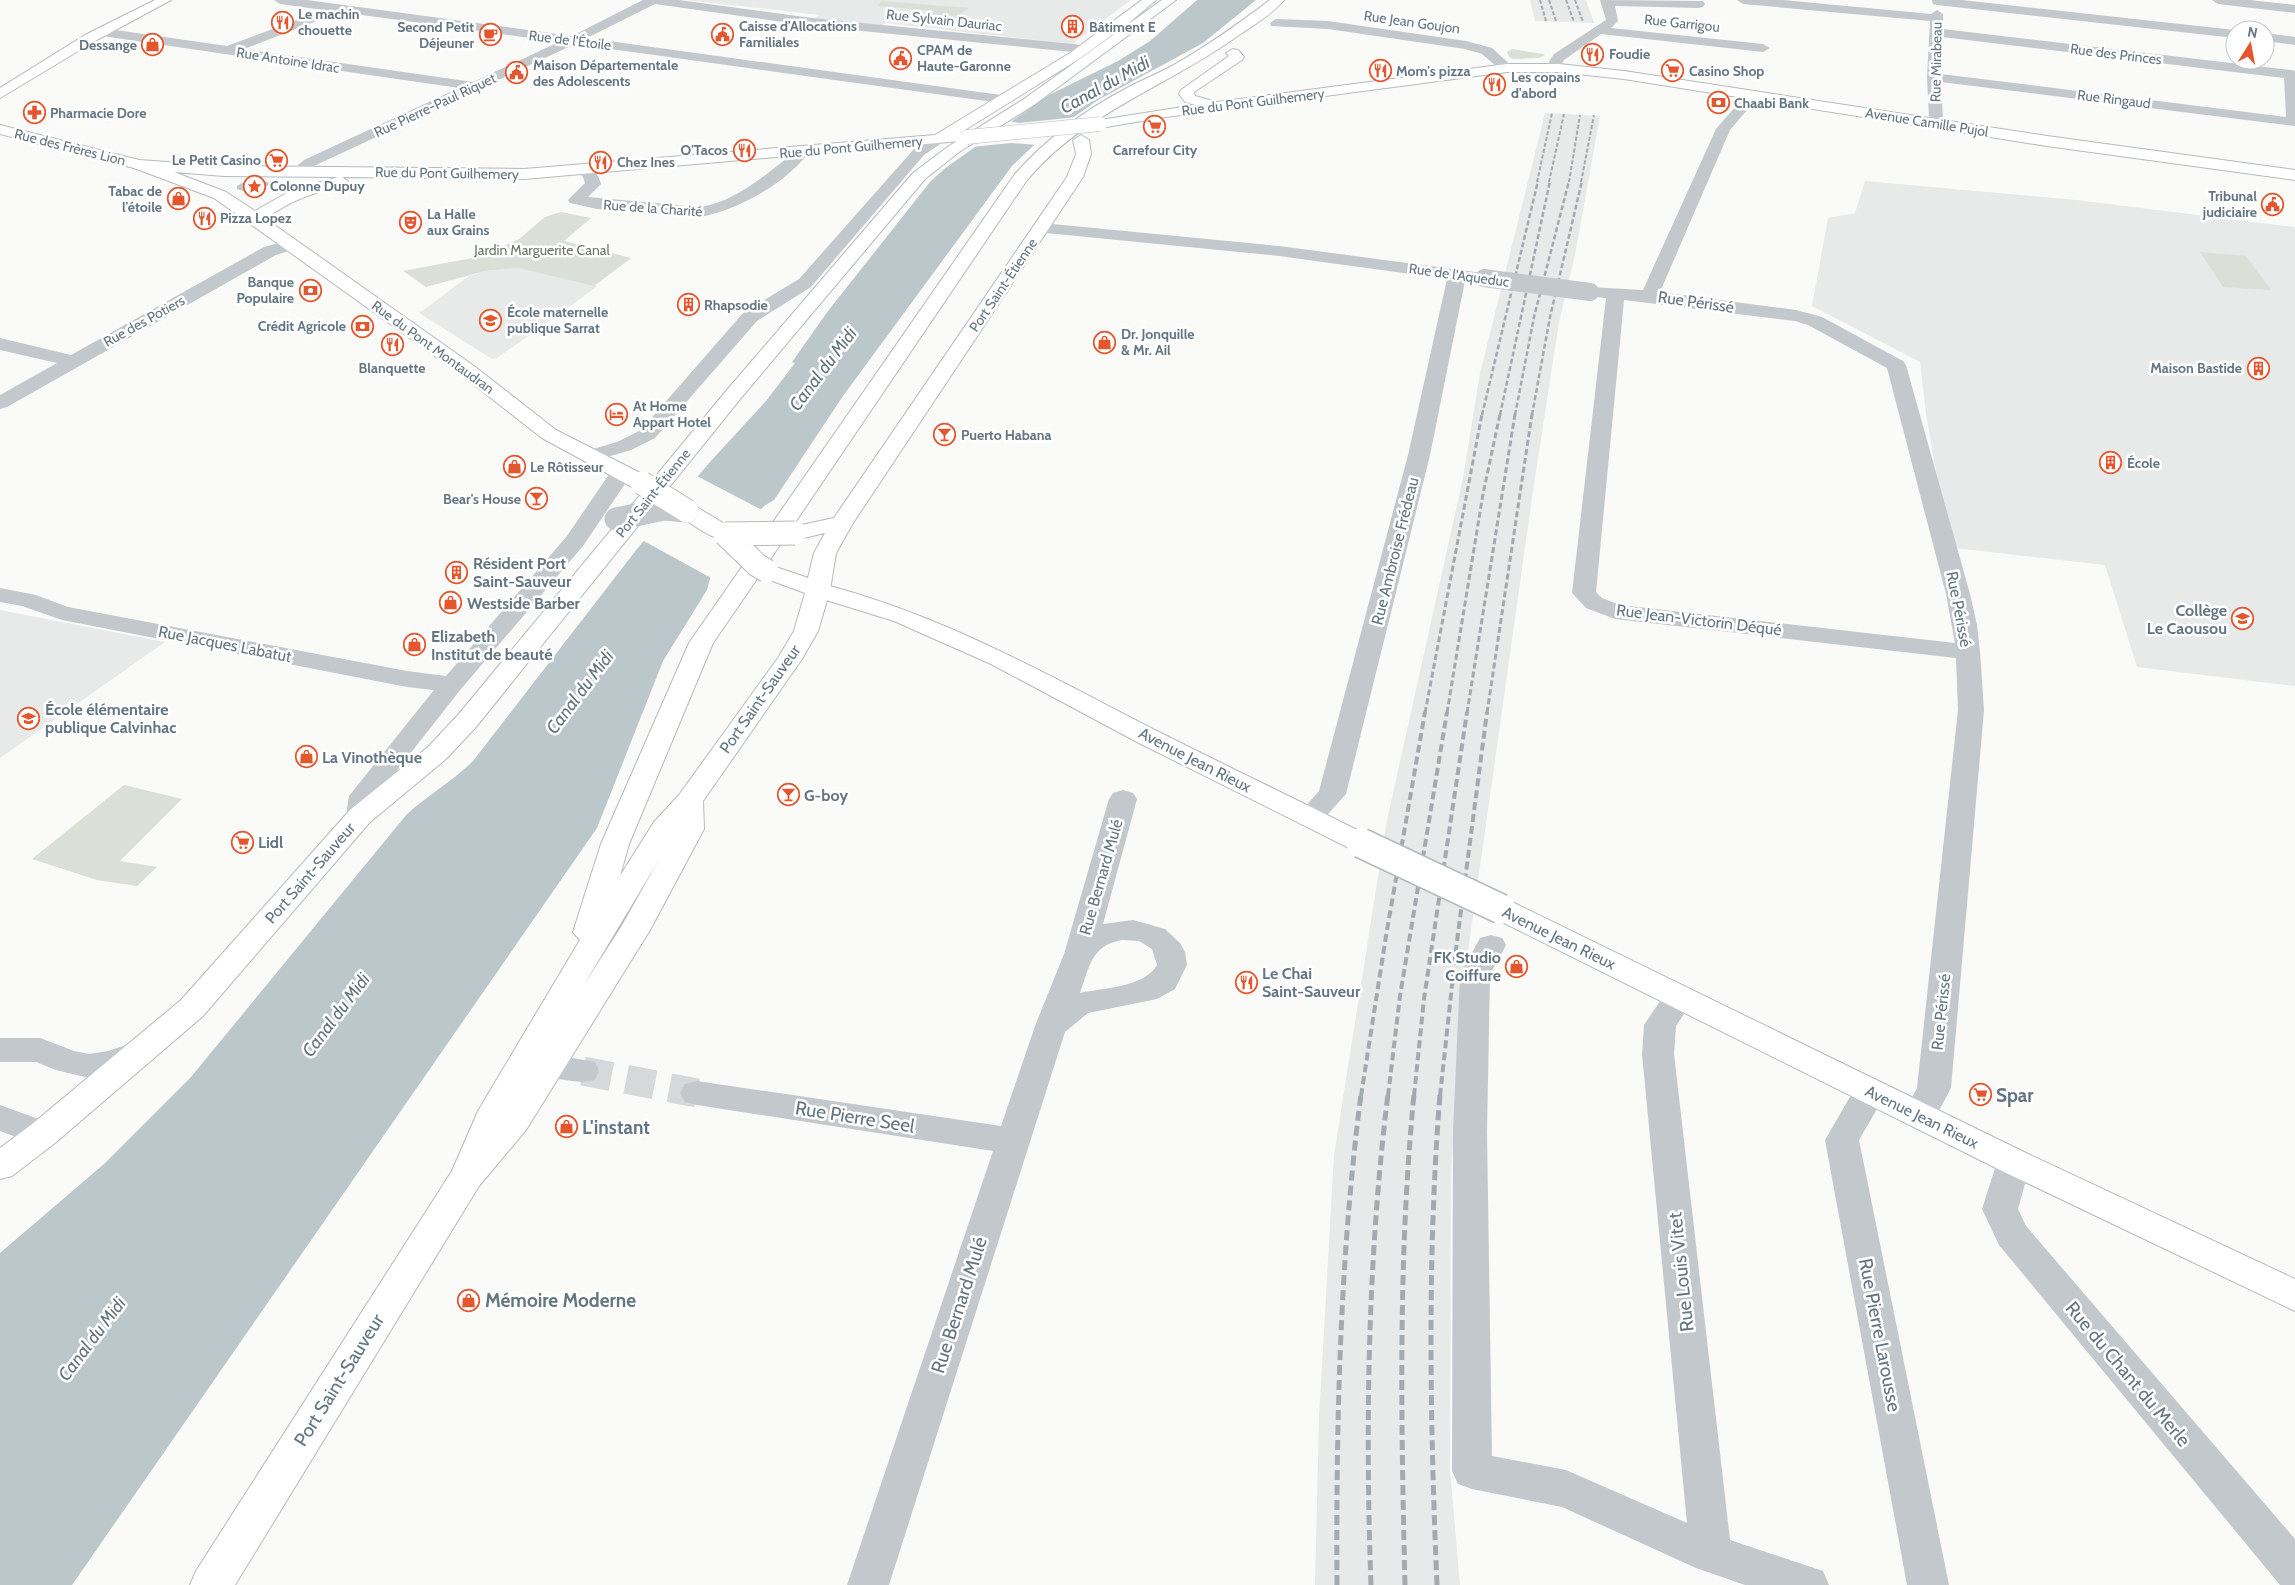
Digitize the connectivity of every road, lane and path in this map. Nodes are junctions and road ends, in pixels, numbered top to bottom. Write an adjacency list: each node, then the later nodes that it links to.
1 (143, 0): 38 (main road)
2 (165, 0): 21 (main road)
3 (280, 0): 14 (street, Rue de l'Étoile)
4 (357, 0): 14 (street)
5 (653, 0): 25 (street, Rue Pierre-Paul Riquet); 29 (street, Rue Sylvain Dauriac)
6 (1150, 0): 29 (main road)
7 (1170, 0): 81 (main road, Port Saint-Étienne)
8 (1278, 0): 45 (main road)
9 (1743, 0): 17 (street)
10 (1937, 0): 17 (street, Rue Mirabeau); 20 (street)
11 (2217, 0): 15 (street); 20 (street)
12 (1606, 1): 13 (street); 19 (street)
13 (1699, 6)
14 (338, 8): 25 (street, Rue de l'Étoile); 30 (street)
15 (2295, 9)
16 (1288, 12): 18 (main road)
17 (1937, 18): 22 (street, Rue Mirabeau)
18 (1272, 26): 32 (street, Rue Jean Goujon)
19 (1597, 30): 28 (street, Rue Garrigou); 33 (street)
20 (2210, 31): 23 (street)
21 (102, 32): 30 (street, Rue Antoine Idrac); 39 (main road)
22 (1937, 32): 34 (street, Rue des Princes); 35 (street, Rue Mirabeau)
23 (2225, 33)
24 (2275, 38): 26 (street)
25 (572, 41): 36 (street, Rue Pierre-Paul Riquet); 41 (street, Rue de l'Étoile)
26 (2295, 41)
27 (1248, 43): 31 (main road)
28 (1763, 48)
29 (1083, 49): 41 (main road)
30 (228, 50): 36 (street, Rue Antoine Idrac)
31 (1234, 53): 37 (main road); 43 (main road)
32 (1507, 68): 33 (main road, Rue du Pont Guilhemery); 43 (main road, Rue du Pont Guilhemery)
33 (1556, 68): 40 (main road, Avenue Camille Pujol)
34 (2293, 75): 46 (street)
35 (1934, 77): 46 (street, Rue Ringaud); 47 (street, Rue Mirabeau)
36 (473, 86): 57 (street, Rue Pierre-Paul Riquet)
37 (1175, 86)
38 (0, 89)
39 (0, 94)
40 (1753, 95): 47 (main road, Avenue Camille Pujol); 65 (street)
41 (1008, 100): 44 (main road)
42 (1147, 102): 45 (main road)
43 (1216, 106): 45 (main road, Rue du Pont Guilhemery)
44 (982, 117): 48 (main road, bridge); 51 (main road)
45 (1106, 120): 48 (main road, Rue du Pont Guilhemery, bridge); 54 (main road, Port Saint-Étienne); 84 (main road)
46 (2294, 122)
47 (1933, 124): 59 (main road, Avenue Camille Pujol)
48 (1058, 128): 50 (main road, Rue du Pont Guilhemery, bridge); 52 (main road)
49 (0, 129): 55 (main road, Rue des Frères Lion)
50 (967, 137): 51 (main road, Rue du Pont Guilhemery); 52 (main road, bridge)
51 (938, 140): 53 (main road, Rue du Pont Guilhemery); 69 (street)
52 (1074, 144): 54 (main road)
53 (801, 152): 56 (main road, Rue du Pont Guilhemery); 56 (street, Rue de la Charité)
54 (1082, 159): 61 (main road, Port Saint-Étienne)
55 (139, 165): 57 (main road, Rue du Pont Guilhemery); 60 (main road, Rue du Pont Montaudran)
56 (585, 170): 58 (main road, Rue du Pont Guilhemery)
57 (298, 172): 58 (main road, Rue du Pont Guilhemery)
58 (375, 173): 60 (main road)
59 (2295, 174)
60 (256, 218): 62 (main road, Rue du Pont Montaudran)
61 (1042, 228): 63 (street, Rue de l'Aqueduc); 72 (main road, Port Saint-Étienne)
62 (290, 245): 67 (street, Rue des Potiers); 69 (main road, Rue du Pont Montaudran)
63 (1457, 275): 64 (street, Rue de l'Aqueduc, bridge); 82 (street, Rue Ambroise Frédeau)
64 (1615, 295): 65 (street, Rue de l'Aqueduc); 77 (street, Rue Jean-Victorin Déqué)
65 (1650, 296): 77 (street, Rue Périssé)
66 (0, 344): 67 (street)
67 (72, 361): 68 (street, Rue des Potiers)
68 (0, 402)
69 (590, 456): 70 (main road, Rue du Pont Montaudran)
70 (622, 472): 71 (main road, Rue du Pont Montaudran, bridge); 74 (street, Port Saint-Sauveur)
71 (687, 510): 73 (main road, Rue du Pont Montaudran); 74 (street, Port Saint-Sauveur, bridge)
72 (842, 524): 73 (main road, bridge); 75 (main road, Port Saint-Étienne)
73 (726, 534): 75 (main road, Rue du Pont Montaudran, bridge)
74 (575, 541): 78 (street, Port Saint-Sauveur)
75 (818, 590): 80 (main road, Port Saint-Sauveur); 82 (main road, Avenue Jean Rieux)
76 (0, 595): 78 (street, Rue Jacques Labatut)
77 (1968, 652): 94 (street, Rue Périssé)
78 (452, 684): 81 (street, Port Saint-Sauveur)
79 (1124, 799): 85 (street, Rue Bernard Mulé)
80 (689, 801): 84 (main road, Port Saint-Sauveur); 90 (main road, Port Saint-Sauveur)
81 (360, 816): 89 (main road, Port Saint-Sauveur)
82 (1309, 818): 86 (main road, Avenue Jean Rieux, bridge)
83 (1491, 945): 101 (street)
84 (588, 951): 90 (main road, Port Saint-Sauveur)
85 (1079, 954): 87 (street, Rue Bernard Mulé); 87 (street, Rue Bernard Mulé)
86 (1680, 996): 93 (main road, Avenue Jean Rieux); 101 (street, Rue Louis Vitet)
87 (1051, 1026): 97 (street, Rue Bernard Mulé)
88 (0, 1050): 89 (street)
89 (140, 1053): 96 (main road, Port Saint-Sauveur)
90 (536, 1067): 91 (street); 103 (main road, Port Saint-Sauveur)
91 (583, 1071)
92 (696, 1092): 97 (street, Rue Pierre Seel)
93 (1870, 1092): 94 (main road, Avenue Jean Rieux); 106 (street, Rue Pierre Larousse)
94 (1920, 1115): 98 (main road, Avenue Jean Rieux)
95 (0, 1118): 96 (street)
96 (42, 1134): 99 (main road, Port Saint-Sauveur)
97 (1013, 1141): 104 (street, Rue Bernard Mulé)
98 (2014, 1162): 100 (main road, Avenue Jean Rieux); 102 (street, Rue du Chant du Merle)
99 (0, 1166)
100 (2295, 1296)
101 (1711, 1554): 105 (street)
102 (2295, 1571)
103 (211, 1585)
104 (868, 1585)
105 (1808, 1585)
106 (1928, 1585)

